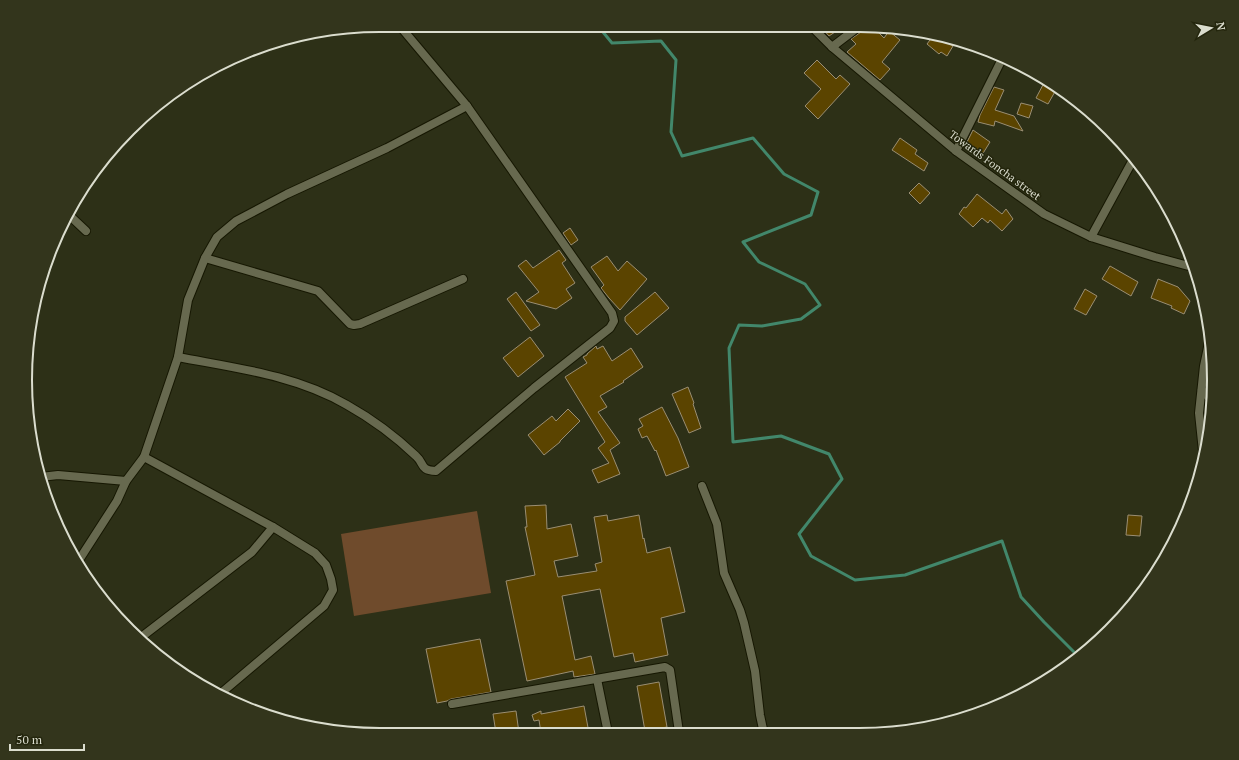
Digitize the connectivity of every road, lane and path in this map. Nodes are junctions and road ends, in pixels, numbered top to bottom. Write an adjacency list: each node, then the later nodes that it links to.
1 (405, 32): 6 (street)
2 (816, 32): 4 (street, Towards Foncha street)
3 (852, 32): 4 (street)
4 (832, 48): 7 (street, Towards Foncha street)
5 (1000, 62): 7 (street)
6 (467, 106): 12 (street); 15 (street)
7 (956, 151): 11 (street, Towards Foncha street)
8 (1131, 163): 11 (street)
9 (72, 218): 10 (street)
10 (86, 231)
11 (1091, 237): 13 (street, Towards Foncha street)
12 (205, 258): 14 (street); 15 (street)
13 (1188, 266)
14 (463, 279)
15 (178, 357): 20 (street)
16 (1206, 357): 17 (street)
17 (1202, 390): 18 (street); 19 (street)
18 (1206, 395)
19 (1202, 438)
20 (144, 457): 22 (street); 24 (street)
21 (46, 476): 22 (street)
22 (126, 481): 25 (street)
23 (702, 486): 32 (street)
24 (273, 527): 26 (street); 28 (street)
25 (81, 557)
26 (144, 635)
27 (597, 679): 29 (street); 30 (street); 31 (street)
28 (224, 691)
29 (452, 704)
30 (607, 728)
31 (676, 728)
32 (763, 728)

